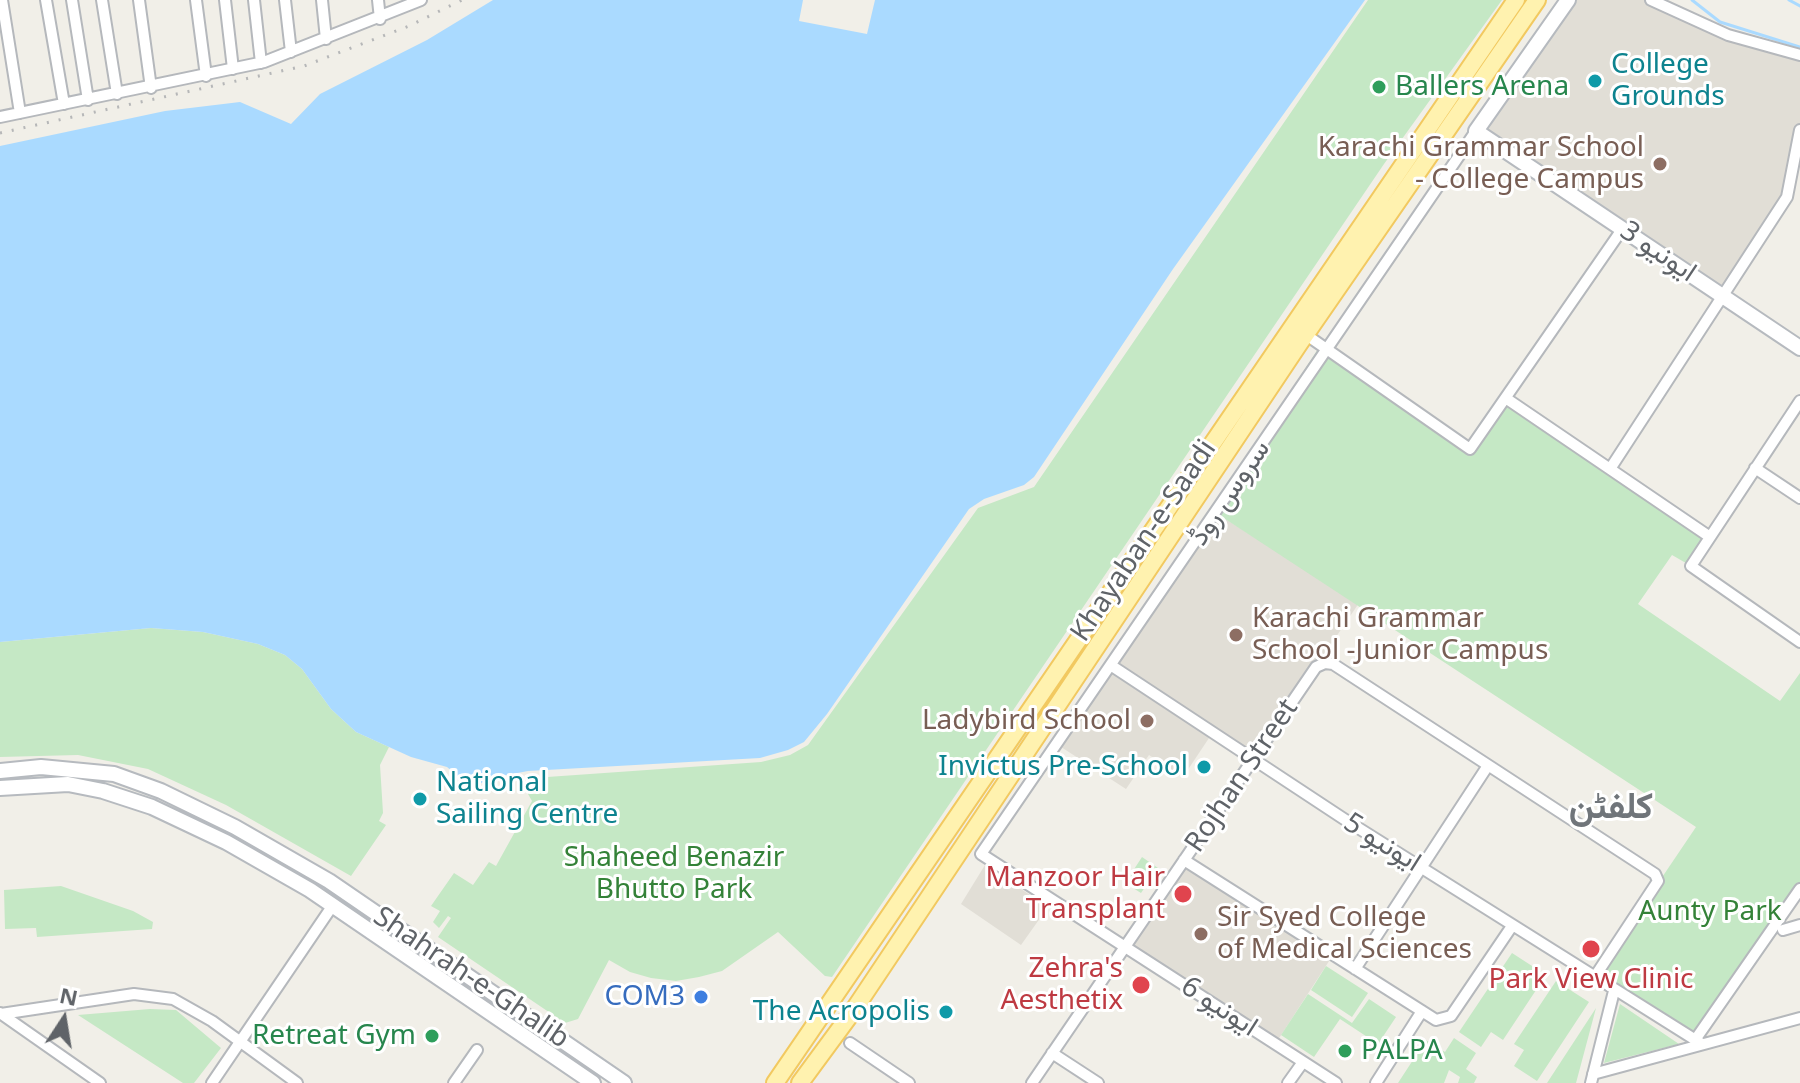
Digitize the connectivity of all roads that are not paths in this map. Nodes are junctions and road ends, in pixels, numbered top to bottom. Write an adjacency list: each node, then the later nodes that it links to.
1 (2, 0): 18 (street)
2 (46, 0): 28 (street)
3 (72, 0): 27 (street)
4 (102, 0): 26 (street)
5 (139, 0): 25 (street)
6 (196, 0): 24 (street)
7 (225, 0): 23 (street)
8 (254, 0): 22 (street)
9 (285, 0): 20 (street)
10 (322, 0): 19 (street)
11 (378, 0): 17 (street)
12 (1516, 0): 82 (main road, Khayaban-e-Saadi)
13 (1537, 0): 35 (main road, Khayaban-e-Saadi)
14 (1568, 0): 32 (main road)
15 (1651, 0): 21 (street)
16 (416, 1): 17 (street)
17 (380, 19): 19 (street)
18 (3, 20): 29 (street)
19 (326, 39): 20 (street)
20 (291, 52): 22 (street)
21 (1800, 55)
22 (261, 63): 23 (street)
23 (233, 69): 24 (street)
24 (206, 76): 25 (street)
25 (151, 88): 26 (street)
26 (117, 94): 27 (street)
27 (88, 100): 28 (street)
28 (64, 104): 29 (street)
29 (20, 113): 30 (street)
30 (0, 117)
31 (1800, 130): 34 (street)
32 (1476, 131): 33 (main road, ایونیو 3); 37 (street, سروس روڈ)
33 (1623, 228): 34 (main road, ایونیو 3); 38 (street)
34 (1723, 296): 36 (main road, ایونیو 3); 41 (street)
35 (1305, 334): 37 (street); 83 (main road, Khayaban-e-Saadi)
36 (1800, 348)
37 (1327, 349): 38 (street); 45 (street, سروس روڈ)
38 (1507, 399): 41 (street)
39 (1800, 401): 40 (street)
40 (1755, 468): 42 (street); 43 (street)
41 (1610, 469): 43 (street)
42 (1800, 498)
43 (1710, 537): 44 (street)
44 (1800, 642)
45 (1112, 666): 46 (street, ایونیو 5); 50 (street, سروس روڈ)
46 (1254, 758): 47 (street, Rojhan Street); 51 (street, Rojhan Street); 53 (street, ایونیو 5)
47 (1487, 767): 53 (street); 64 (street)
48 (0, 771): 52 (main road)
49 (0, 788): 55 (main road)
50 (981, 854): 62 (street, ایونیو 6)
51 (1184, 860): 62 (street, Rojhan Street); 63 (street)
52 (302, 864): 54 (main road, Shahrah-e-Ghalib); 55 (main road)
53 (1421, 867): 60 (street, ایونیو 5); 63 (street)
54 (318, 874): 57 (main road); 81 (main road, Shahrah-e-Ghalib)
55 (291, 878): 57 (main road, Shahrah-e-Ghalib)
56 (1800, 889): 69 (street)
57 (310, 890): 58 (main road, Shahrah-e-Ghalib)
58 (333, 905): 70 (street); 80 (main road, Shahrah-e-Ghalib)
59 (1800, 925): 61 (street)
60 (1512, 926): 64 (street, ایونیو 5); 66 (street)
61 (1783, 930)
62 (1124, 945): 73 (street, Rojhan Street); 74 (street, ایونیو 6)
63 (1355, 969): 66 (street)
64 (1594, 978): 65 (street, ایونیو 5)
65 (1614, 991): 69 (street, ایونیو 5); 75 (street)
66 (1422, 1011): 89 (street)
67 (0, 1014): 70 (street); 76 (street)
68 (1800, 1018): 69 (street)
69 (1699, 1042): 75 (street)
70 (239, 1043): 77 (street); 78 (street)
71 (850, 1043): 84 (street)
72 (477, 1050): 79 (street)
73 (1052, 1053): 85 (street, Rojhan Street); 86 (street)
74 (1303, 1062): 87 (street); 88 (street, ایونیو 6)
75 (1592, 1078)
76 (100, 1083)
77 (212, 1083)
78 (297, 1083)
79 (454, 1083)
80 (593, 1083)
81 (624, 1083)
82 (775, 1083)
83 (800, 1083)
84 (909, 1083)
85 (1032, 1083)
86 (1098, 1083)
87 (1288, 1083)
88 (1336, 1083)
89 (1376, 1083)

